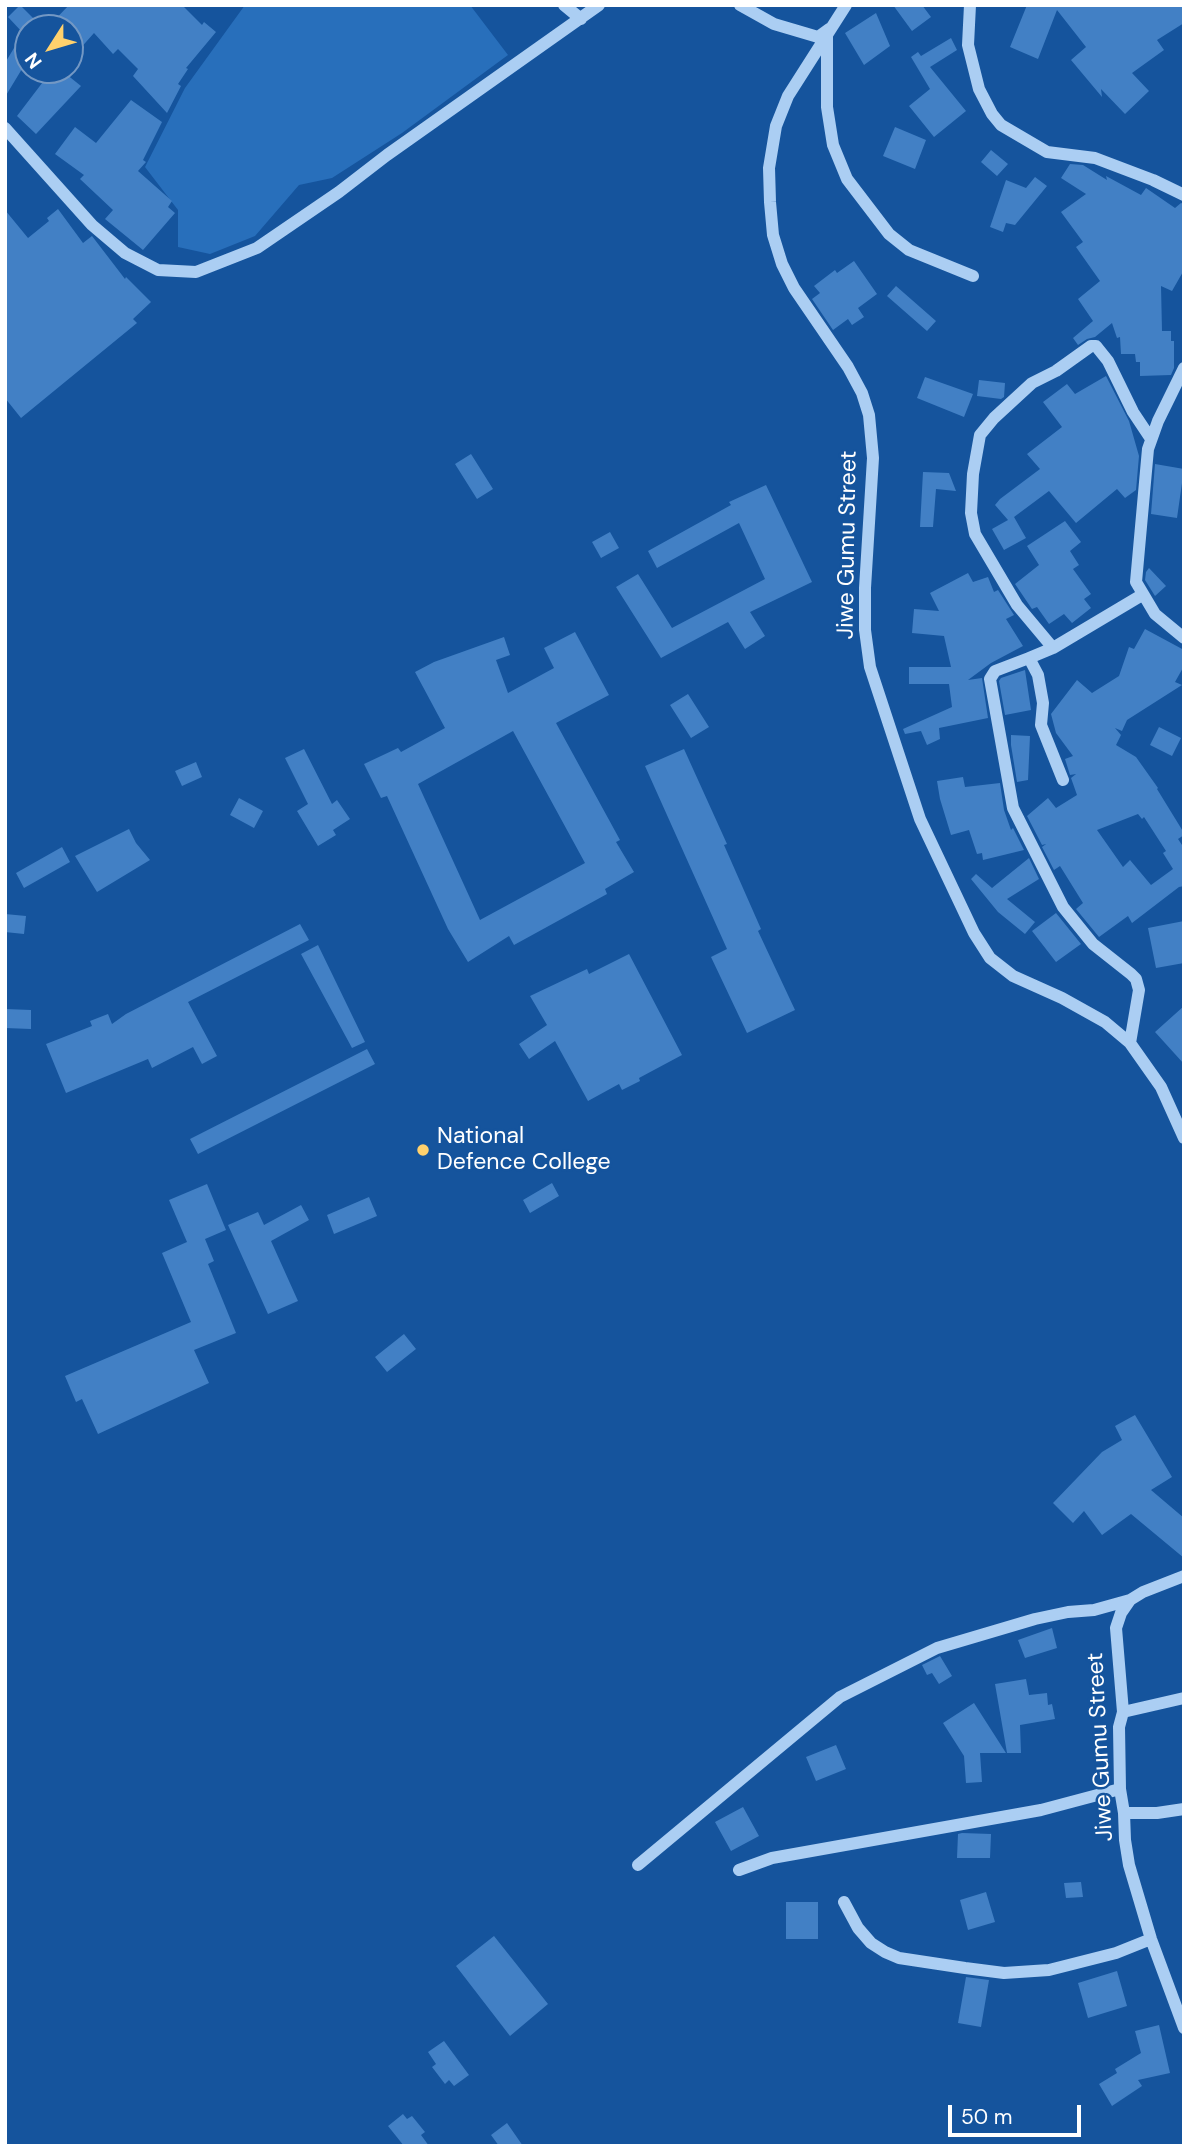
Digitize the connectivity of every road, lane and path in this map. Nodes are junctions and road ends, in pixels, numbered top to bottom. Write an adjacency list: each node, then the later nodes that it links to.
1 (564, 5): 6 (street)
2 (599, 5): 6 (street)
3 (740, 5): 7 (street)
4 (846, 5): 7 (street, Jiwe Gumu Street)
5 (970, 5): 9 (street)
6 (581, 19): 8 (street)
7 (829, 30): 10 (street); 18 (street, Jiwe Gumu Street)
8 (5, 128)
9 (1184, 195)
10 (973, 276)
11 (1184, 368): 12 (street)
12 (1151, 439): 13 (street); 15 (street)
13 (1142, 595): 14 (street); 15 (street)
14 (1184, 638)
15 (1053, 648): 16 (street)
16 (1029, 658): 17 (street); 18 (street)
17 (1063, 780)
18 (1130, 1043): 19 (street, Jiwe Gumu Street)
19 (1184, 1138)
20 (1184, 1576): 21 (street)
21 (1130, 1600): 23 (street, Jiwe Gumu Street); 27 (street)
22 (1184, 1698): 23 (street)
23 (1123, 1712): 24 (street, Jiwe Gumu Street)
24 (1120, 1789): 26 (street, Jiwe Gumu Street); 28 (street)
25 (1184, 1808): 26 (street)
26 (1124, 1813): 30 (street, Jiwe Gumu Street)
27 (638, 1865)
28 (739, 1870)
29 (844, 1902): 30 (street)
30 (1151, 1940): 31 (street, Jiwe Gumu Street)
31 (1183, 2026)

